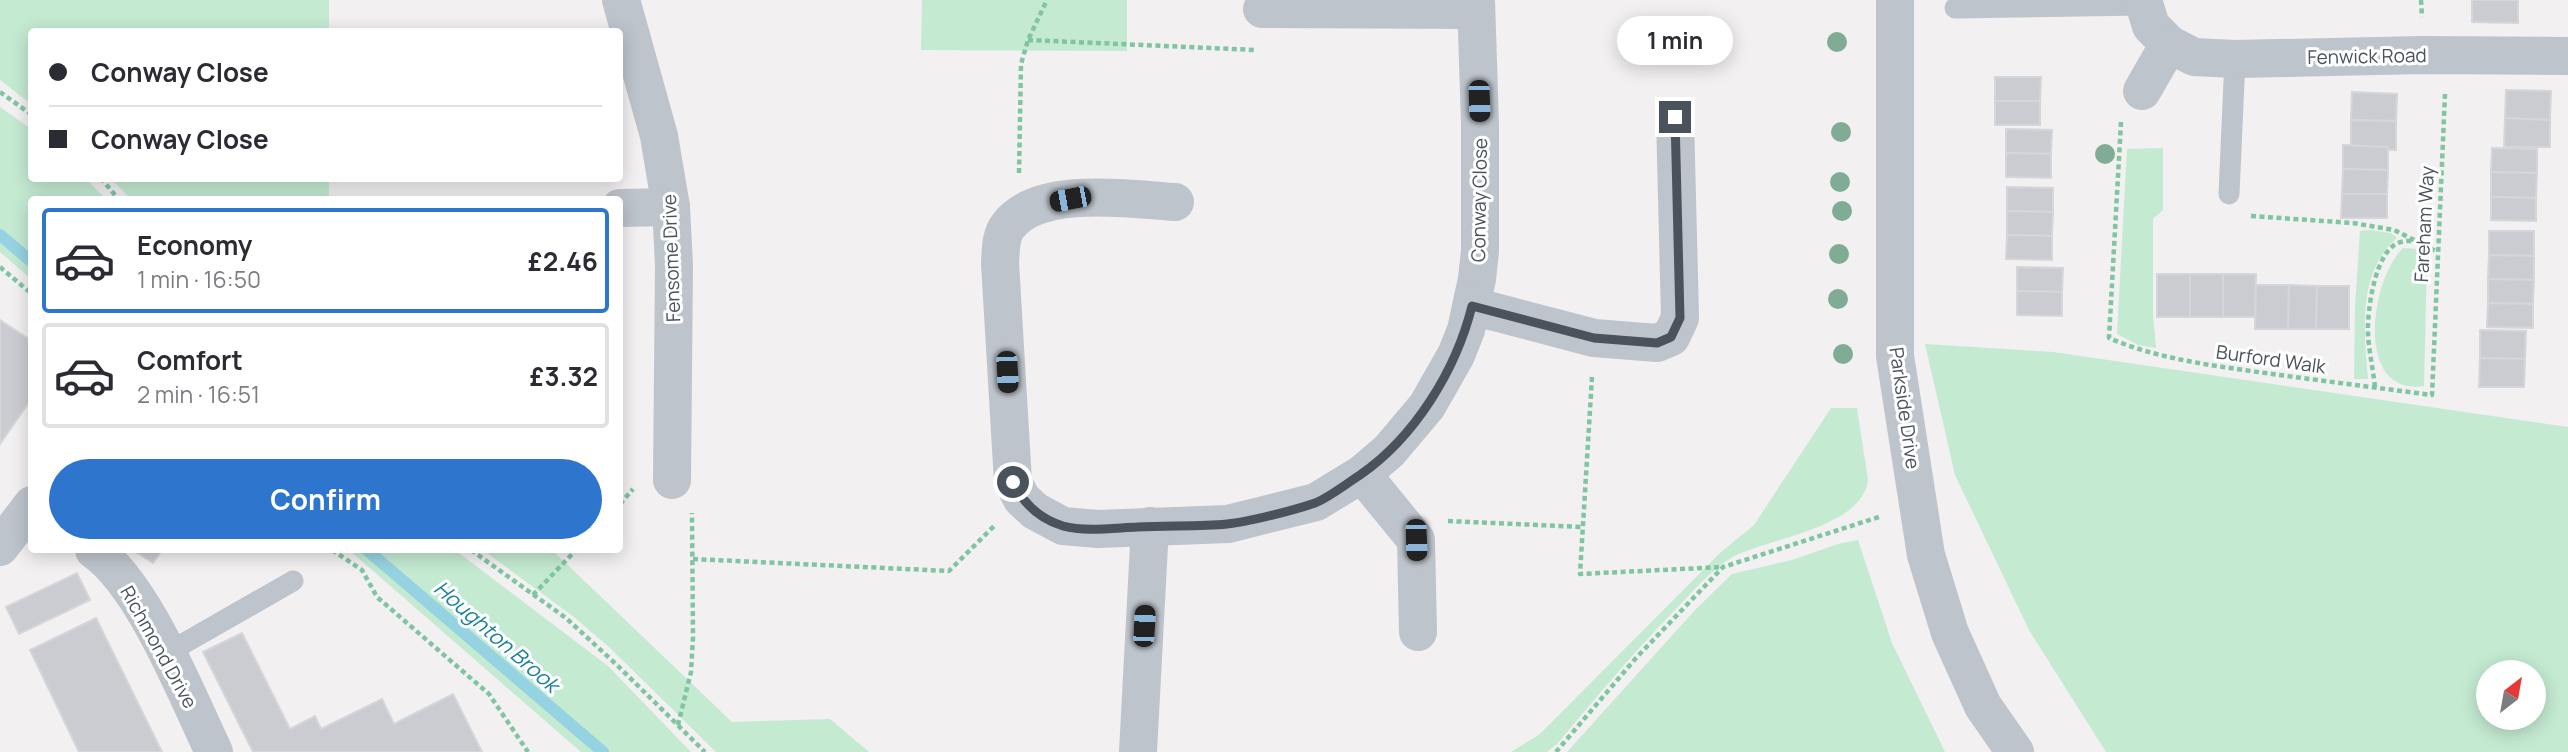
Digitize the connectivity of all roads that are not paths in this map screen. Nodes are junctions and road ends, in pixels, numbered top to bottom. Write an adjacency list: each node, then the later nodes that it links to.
1 (621, 0): 14 (street, Fensome Drive)
2 (1895, 0): 28 (street, Parkside Drive)
3 (2143, 3): 6 (lane); 7 (street, Fenwick Road)
4 (1476, 5): 5 (street, Conway Close); 16 (street, Conway Close)
5 (1283, 6)
6 (1955, 8)
7 (2169, 44): 9 (street, Fenwick Road); 10 (street)
8 (2568, 56): 9 (street, Fenwick Road)
9 (2235, 59): 12 (lane)
10 (2132, 104)
11 (1675, 117): 16 (street)
12 (2229, 194)
13 (1175, 202): 20 (street, Conway Close)
14 (671, 207): 15 (street); 18 (street, Fensome Drive)
15 (623, 208)
16 (1472, 306): 17 (street, Conway Close)
17 (1362, 474): 20 (street, Conway Close); 24 (street)
18 (672, 480)
19 (28, 509): 21 (street)
20 (1150, 526): 27 (street)
21 (0, 547)
22 (99, 553): 25 (street, Richmond Drive)
23 (293, 581): 25 (lane)
24 (1418, 632)
25 (167, 653): 26 (street, Richmond Drive)
26 (214, 752)
27 (1138, 752)
28 (2015, 752)

